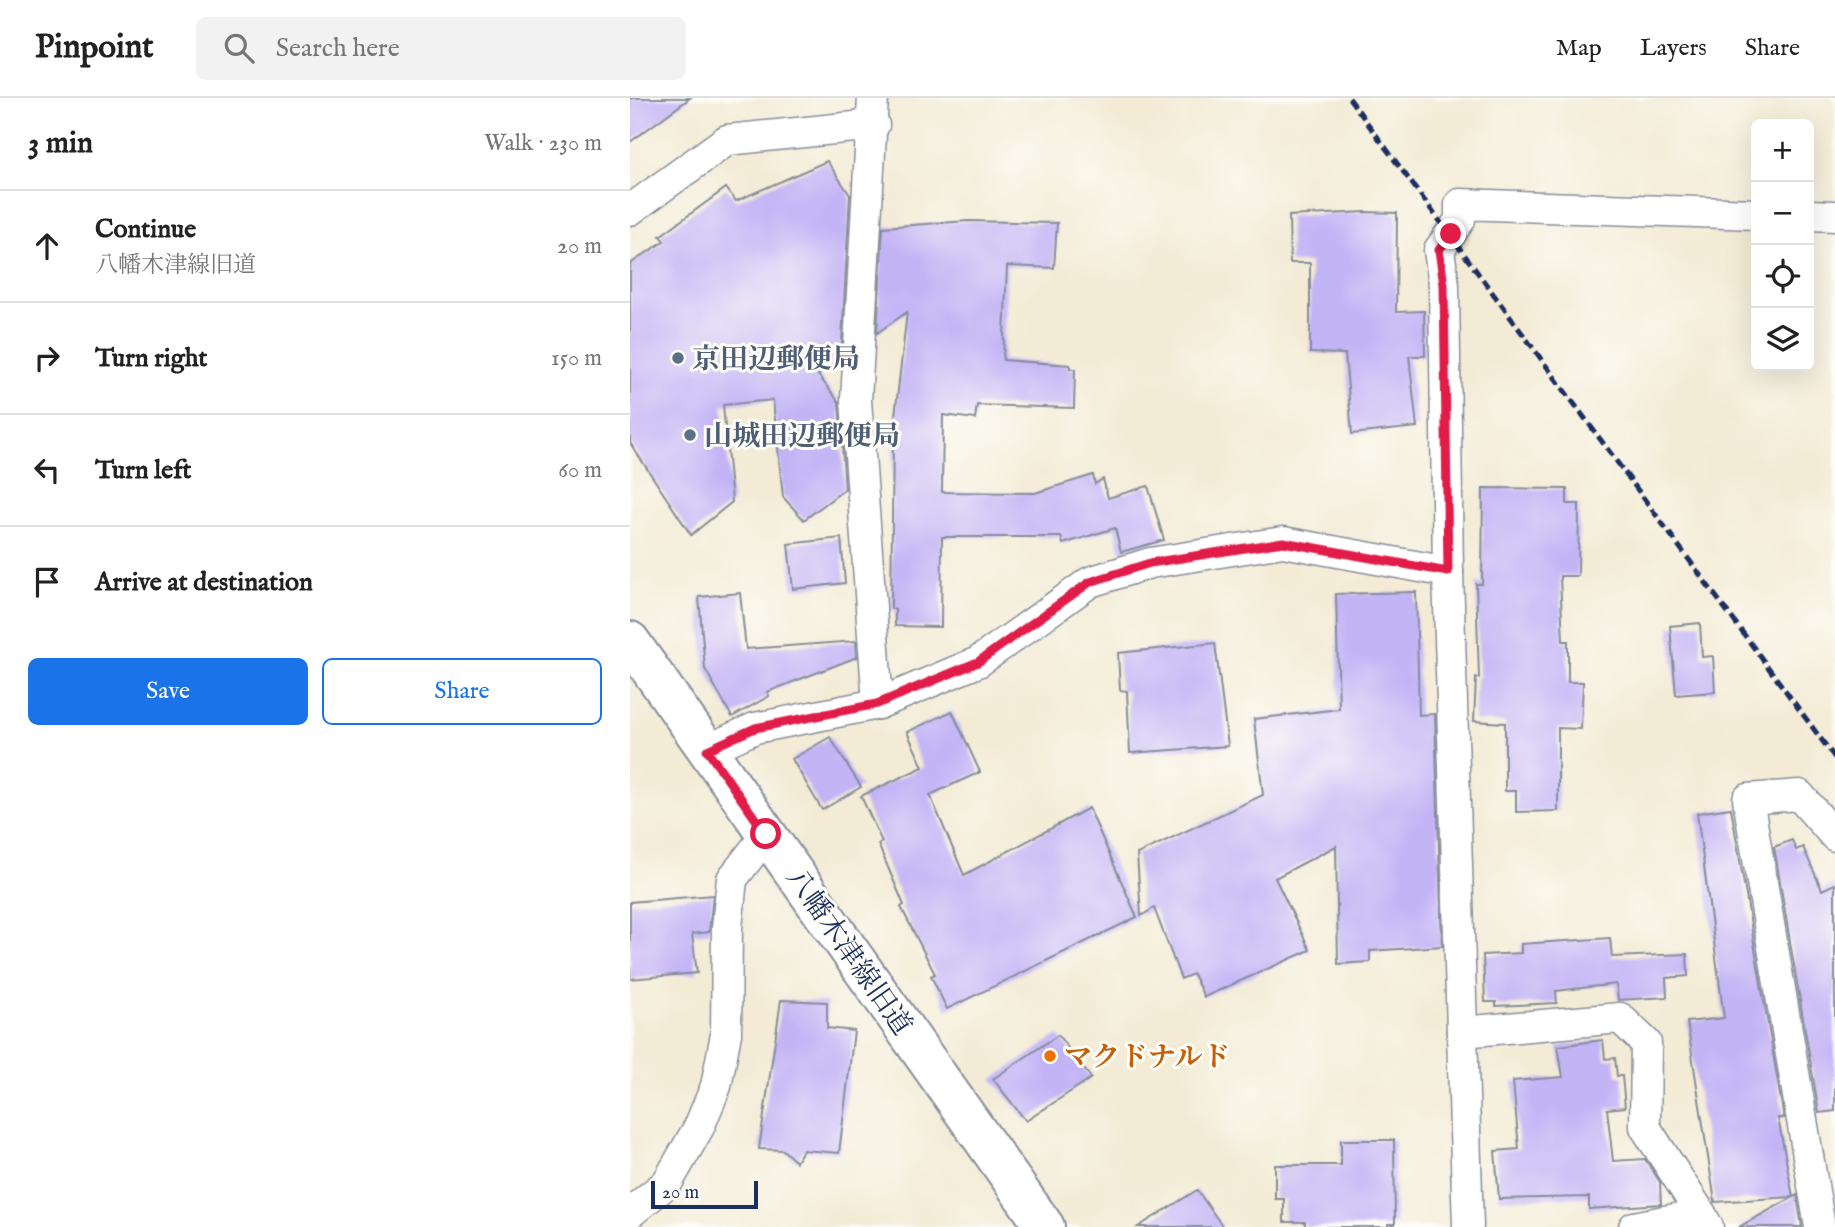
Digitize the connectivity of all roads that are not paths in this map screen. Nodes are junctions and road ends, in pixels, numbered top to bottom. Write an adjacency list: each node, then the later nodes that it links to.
1 (874, 111): 2 (street); 8 (street)
2 (630, 210)
3 (1751, 214): 6 (street)
4 (1814, 215): 5 (street)
5 (1835, 216)
6 (1448, 572): 8 (street); 12 (street)
7 (630, 641): 9 (street, 八幡木津線旧道)
8 (877, 704): 9 (street)
9 (707, 750): 10 (street, 八幡木津線旧道)
10 (766, 834): 13 (street); 15 (street, 八幡木津線旧道)
11 (1835, 836): 18 (street)
12 (1462, 1032): 14 (street); 16 (street)
13 (630, 1213)
14 (1704, 1221): 17 (street)
15 (1045, 1227)
16 (1468, 1227)
17 (1634, 1227)
18 (1820, 1227)

